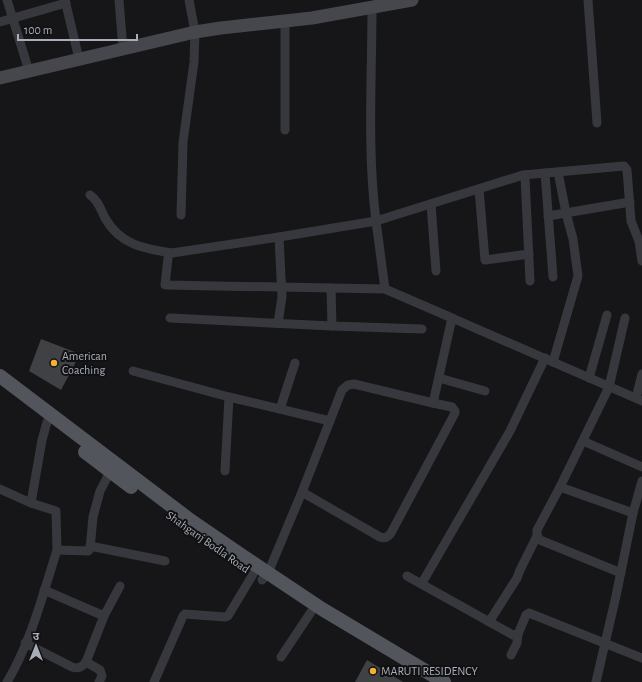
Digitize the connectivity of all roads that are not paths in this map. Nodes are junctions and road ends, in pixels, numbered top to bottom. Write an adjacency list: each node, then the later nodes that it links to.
1 (7, 0): 8 (street)
2 (119, 0): 12 (street)
3 (189, 0): 11 (street)
4 (412, 0): 7 (main road)
5 (588, 0): 16 (street)
6 (66, 2): 8 (street); 13 (street)
7 (372, 7): 9 (main road); 28 (street)
8 (12, 19): 10 (street); 14 (street)
9 (285, 21): 11 (main road); 17 (street)
10 (0, 22)
11 (194, 32): 12 (main road); 26 (street)
12 (123, 49): 13 (main road)
13 (79, 59): 14 (main road)
14 (29, 71): 15 (main road)
15 (0, 78)
16 (597, 123)
17 (285, 130)
18 (558, 172): 19 (street); 23 (street); 25 (street)
19 (545, 173): 20 (street); 27 (street)
20 (522, 175): 21 (street); 31 (street)
21 (479, 189): 24 (street); 31 (street)
22 (90, 194): 30 (street)
23 (630, 202): 25 (street); 32 (street)
24 (431, 204): 28 (street); 33 (street)
25 (566, 214): 27 (street); 46 (street)
26 (181, 215)
27 (548, 216): 34 (street)
28 (376, 221): 29 (street); 38 (street)
29 (279, 237): 30 (street); 36 (street)
30 (172, 253): 36 (street)
31 (529, 254): 35 (street)
32 (642, 261)
33 (436, 270)
34 (553, 277)
35 (530, 281)
36 (281, 287): 37 (street); 43 (street)
37 (331, 288): 38 (street); 44 (street)
38 (384, 288): 41 (street)
39 (607, 315): 52 (street)
40 (170, 318): 43 (street)
41 (452, 318): 46 (street); 51 (street)
42 (626, 318): 53 (street)
43 (278, 323): 44 (street)
44 (332, 326): 45 (street)
45 (422, 329)
46 (549, 360): 52 (street); 79 (street)
47 (295, 363): 59 (street)
48 (133, 371): 56 (street)
49 (642, 374): 57 (street)
50 (0, 376): 76 (main road)
51 (439, 378): 55 (street); 58 (street)
52 (589, 378): 53 (street)
53 (609, 387): 57 (street); 62 (street)
54 (0, 388): 61 (main road, Shahganj Bodla Road)
55 (485, 391)
56 (229, 397): 59 (street); 64 (street)
57 (639, 400)
58 (433, 403): 60 (street); 69 (street)
59 (280, 409): 60 (street)
60 (330, 421): 69 (street)
61 (47, 422): 65 (main road, Shahganj Bodla Road); 70 (street)
62 (582, 441): 63 (street); 67 (street)
63 (642, 467)
64 (225, 471)
65 (110, 472): 73 (street); 76 (main road, Shahganj Bodla Road)
66 (642, 481): 71 (street)
67 (560, 487): 71 (street); 72 (street)
68 (0, 489): 70 (street)
69 (302, 492): 76 (street)
70 (31, 503): 74 (street)
71 (633, 513): 77 (street)
72 (537, 536): 77 (street); 85 (street)
73 (90, 546): 74 (street); 75 (street)
74 (58, 550): 81 (street)
75 (165, 561)
76 (260, 573): 82 (main road, Shahganj Bodla Road); 84 (main road); 95 (street)
77 (621, 573): 88 (street)
78 (407, 576): 79 (street)
79 (422, 583): 85 (street)
80 (120, 586): 83 (street)
81 (44, 590): 83 (street); 87 (street)
82 (311, 612): 84 (main road, Shahganj Bodla Road); 90 (street)
83 (104, 616): 92 (street)
84 (330, 619): 96 (main road, Shahganj Bodla Road); 97 (main road)
85 (489, 622): 86 (street)
86 (518, 634): 88 (street); 89 (street)
87 (25, 643): 92 (street); 93 (street)
88 (605, 643): 91 (street); 98 (street)
89 (511, 655)
90 (281, 657)
91 (642, 658)
92 (86, 662): 94 (street)
93 (7, 682)
94 (99, 682)
95 (154, 682)
96 (426, 682)
97 (444, 682)
98 (596, 682)

